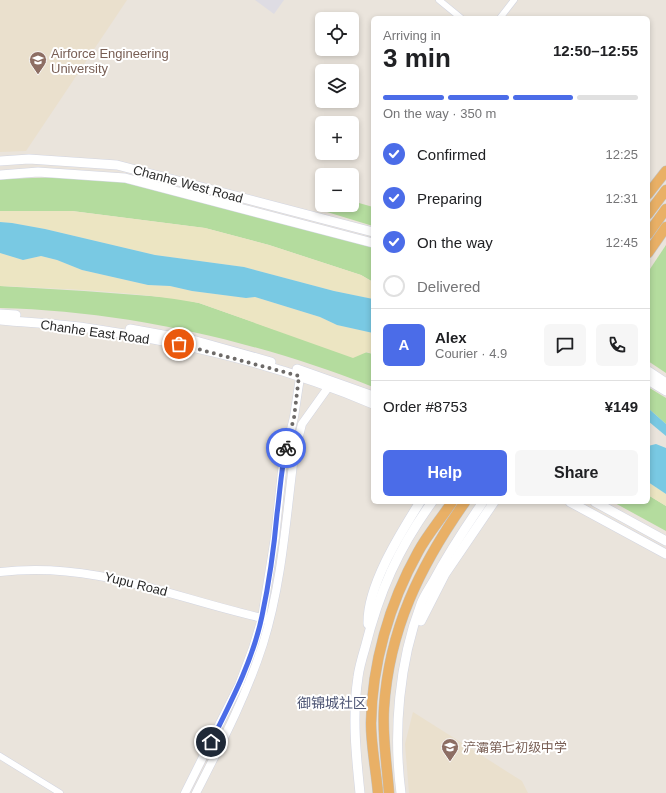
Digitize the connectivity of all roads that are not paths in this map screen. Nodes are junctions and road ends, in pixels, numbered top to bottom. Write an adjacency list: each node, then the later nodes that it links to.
1 (439, 0): 3 (street)
2 (514, 0): 4 (street)
3 (459, 16)
4 (502, 16)
5 (0, 161): 13 (main road, Chanhe West Road)
6 (666, 171): 9 (highway)
7 (0, 175): 15 (main road, Chanhe West Road)
8 (666, 190): 11 (highway)
9 (650, 191)
10 (666, 209): 14 (highway)
11 (650, 211)
12 (666, 227): 16 (highway)
13 (371, 231)
14 (650, 231)
15 (371, 242)
16 (650, 250)
17 (0, 314): 20 (main road, Chanhe East Road)
18 (0, 320): 20 (main road, Chanhe East Road)
19 (650, 372): 23 (main road)
20 (300, 373): 22 (main road, Chanhe East Road); 38 (street)
21 (650, 381): 24 (main road)
22 (332, 383): 25 (main road, Chanhe East Road); 26 (main road, Chanhe East Road); 38 (street)
23 (666, 383)
24 (666, 391)
25 (371, 395)
26 (371, 403)
27 (419, 504): 39 (main road)
28 (431, 504): 39 (main road)
29 (451, 504): 46 (highway)
30 (464, 504): 47 (highway)
31 (482, 504): 40 (main road)
32 (493, 504): 40 (main road)
33 (574, 504): 36 (main road)
34 (599, 504): 35 (main road)
35 (666, 541)
36 (666, 554)
37 (0, 572): 38 (street, Yupu Road)
38 (266, 619): 43 (street); 44 (street)
39 (368, 633): 45 (main road)
40 (403, 674): 48 (main road)
41 (0, 756): 42 (street)
42 (60, 793)
43 (185, 793)
44 (196, 793)
45 (360, 793)
46 (378, 793)
47 (389, 793)
48 (401, 793)

